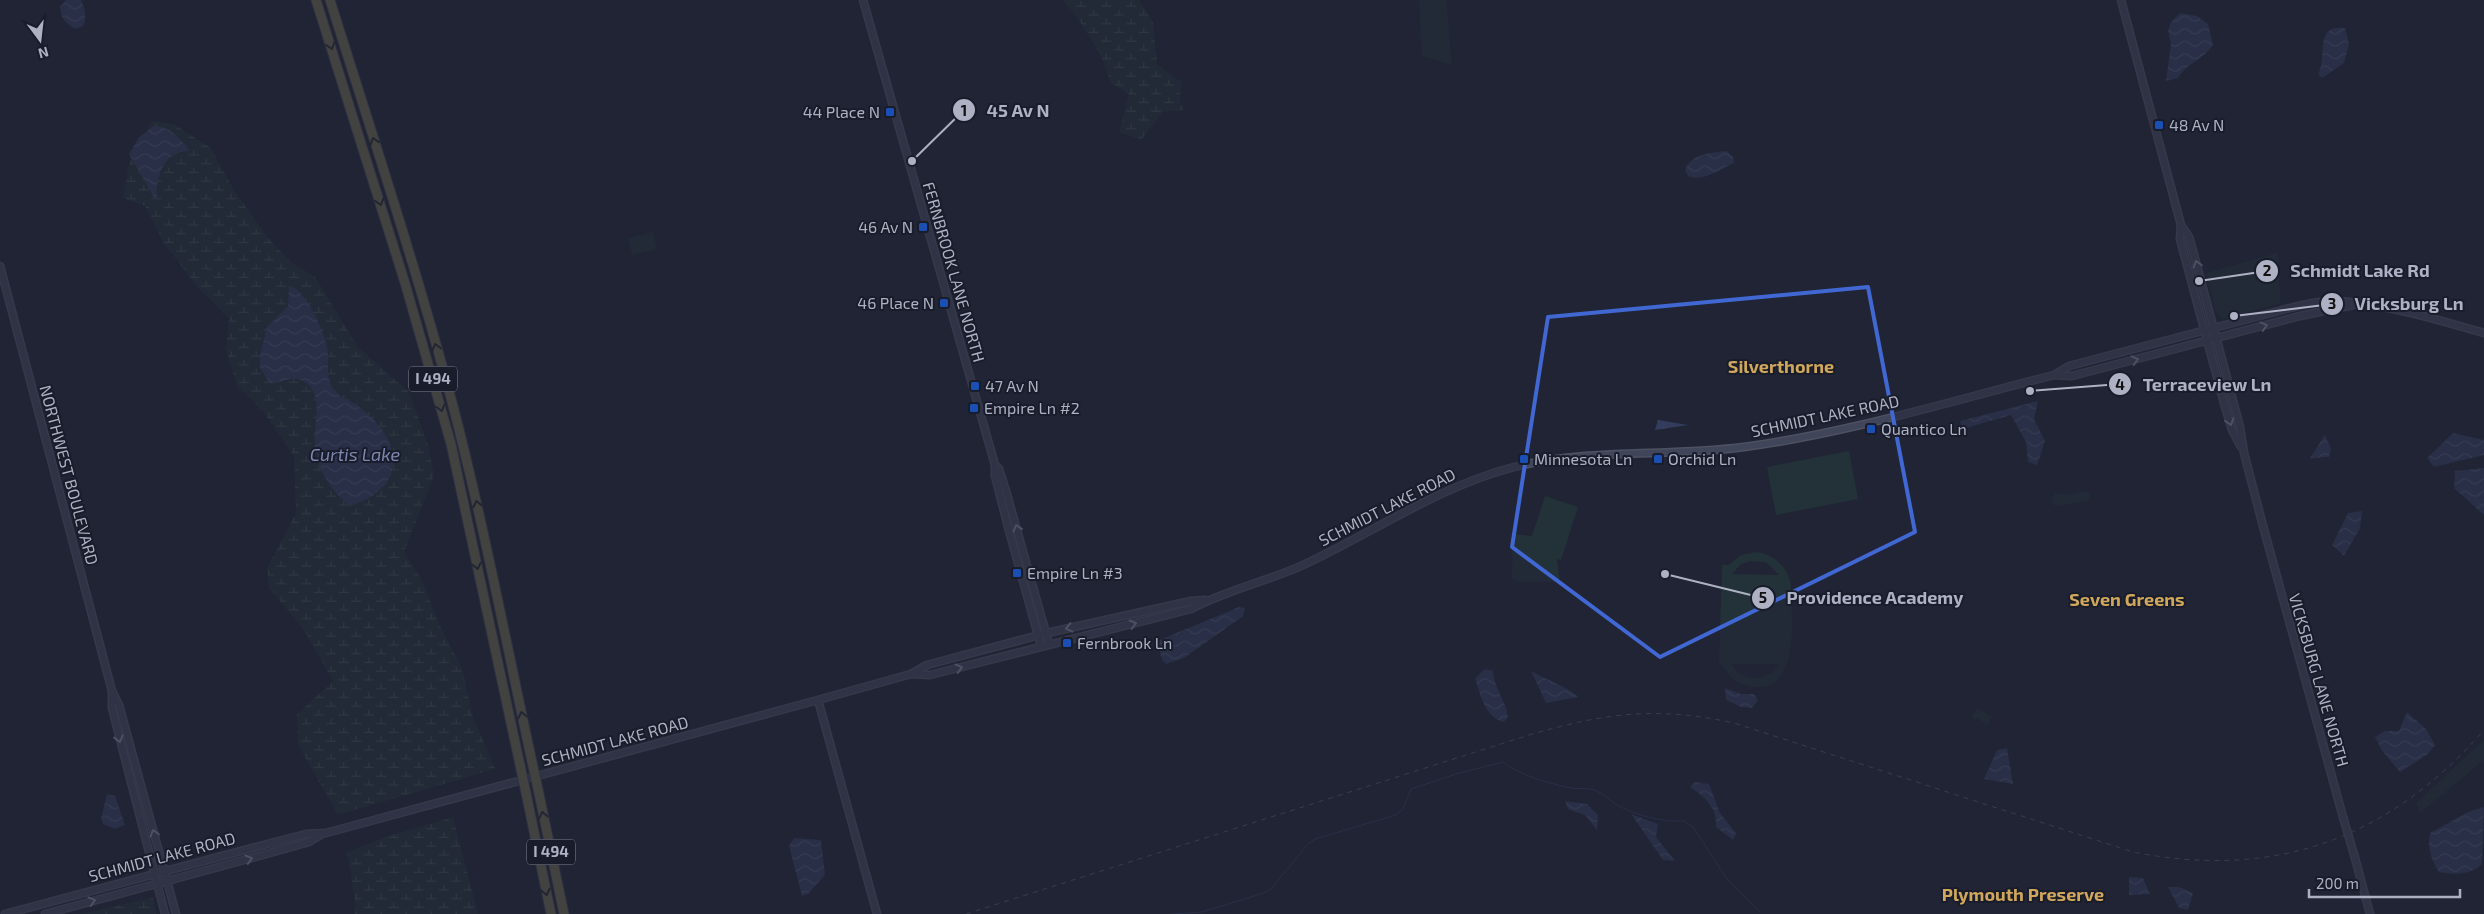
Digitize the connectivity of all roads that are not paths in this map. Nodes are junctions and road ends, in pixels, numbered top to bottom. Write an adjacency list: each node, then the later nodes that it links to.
1 (316, 0): 33 (highway, I 494, one-way to 33, bridge)
2 (330, 0): 34 (highway, I 494, one-way to 2, bridge)
3 (863, 0): 15 (street, FERNBROOK LANE NORTH)
4 (2120, 0): 5 (street, VICKSBURG LANE NORTH)
5 (2181, 225): 8 (street, VICKSBURG LANE NORTH, one-way to 5); 9 (street, VICKSBURG LANE NORTH)
6 (0, 266): 22 (street, NORTHWEST BOULEVARD)
7 (2358, 305): 8 (street, SCHMIDT LAKE ROAD); 10 (street, SCHMIDT LAKE ROAD); 11 (street, SCHMIDT LAKE ROAD, one-way to 7)
8 (2214, 328): 9 (street, SCHMIDT LAKE ROAD); 11 (street, VICKSBURG LANE NORTH)
9 (2204, 331): 12 (street, VICKSBURG LANE NORTH); 13 (street, SCHMIDT LAKE ROAD)
10 (2484, 333)
11 (2216, 339): 12 (street, SCHMIDT LAKE ROAD); 14 (street, VICKSBURG LANE NORTH)
12 (2207, 342): 13 (street, SCHMIDT LAKE ROAD, one-way to 12); 14 (street, VICKSBURG LANE NORTH, one-way to 14)
13 (2054, 375): 16 (street, SCHMIDT LAKE ROAD)
14 (2244, 453): 36 (street, VICKSBURG LANE NORTH, bridge)
15 (995, 466): 17 (street, FERNBROOK LANE NORTH, one-way to 15); 18 (street, FERNBROOK LANE NORTH)
16 (1208, 600): 17 (street, SCHMIDT LAKE ROAD, one-way to 17); 19 (street, SCHMIDT LAKE ROAD, one-way to 16)
17 (1048, 633): 18 (street, SCHMIDT LAKE ROAD); 19 (street, FERNBROOK LANE NORTH)
18 (1039, 636): 20 (street, FERNBROOK LANE NORTH); 21 (street, SCHMIDT LAKE ROAD)
19 (1049, 644): 20 (street, SCHMIDT LAKE ROAD)
20 (1041, 646): 21 (street, SCHMIDT LAKE ROAD, one-way to 20)
21 (911, 674): 23 (street, SCHMIDT LAKE ROAD)
22 (112, 691): 25 (street, NORTHWEST BOULEVARD, one-way to 22); 26 (street, NORTHWEST BOULEVARD, one-way to 26)
23 (818, 700): 24 (street, SCHMIDT LAKE ROAD); 35 (street)
24 (326, 833): 25 (street, SCHMIDT LAKE ROAD); 27 (street, SCHMIDT LAKE ROAD, one-way to 24)
25 (164, 871): 26 (street, SCHMIDT LAKE ROAD); 27 (street, NORTHWEST BOULEVARD)
26 (154, 874): 28 (street, NORTHWEST BOULEVARD); 29 (street, SCHMIDT LAKE ROAD)
27 (167, 881): 28 (street, SCHMIDT LAKE ROAD); 32 (street, NORTHWEST BOULEVARD)
28 (157, 884): 30 (street, SCHMIDT LAKE ROAD, one-way to 28); 31 (street, NORTHWEST BOULEVARD)
29 (5, 914)
30 (45, 914)
31 (165, 914)
32 (176, 914)
33 (551, 914)
34 (564, 914)
35 (877, 914)
36 (2370, 914)

